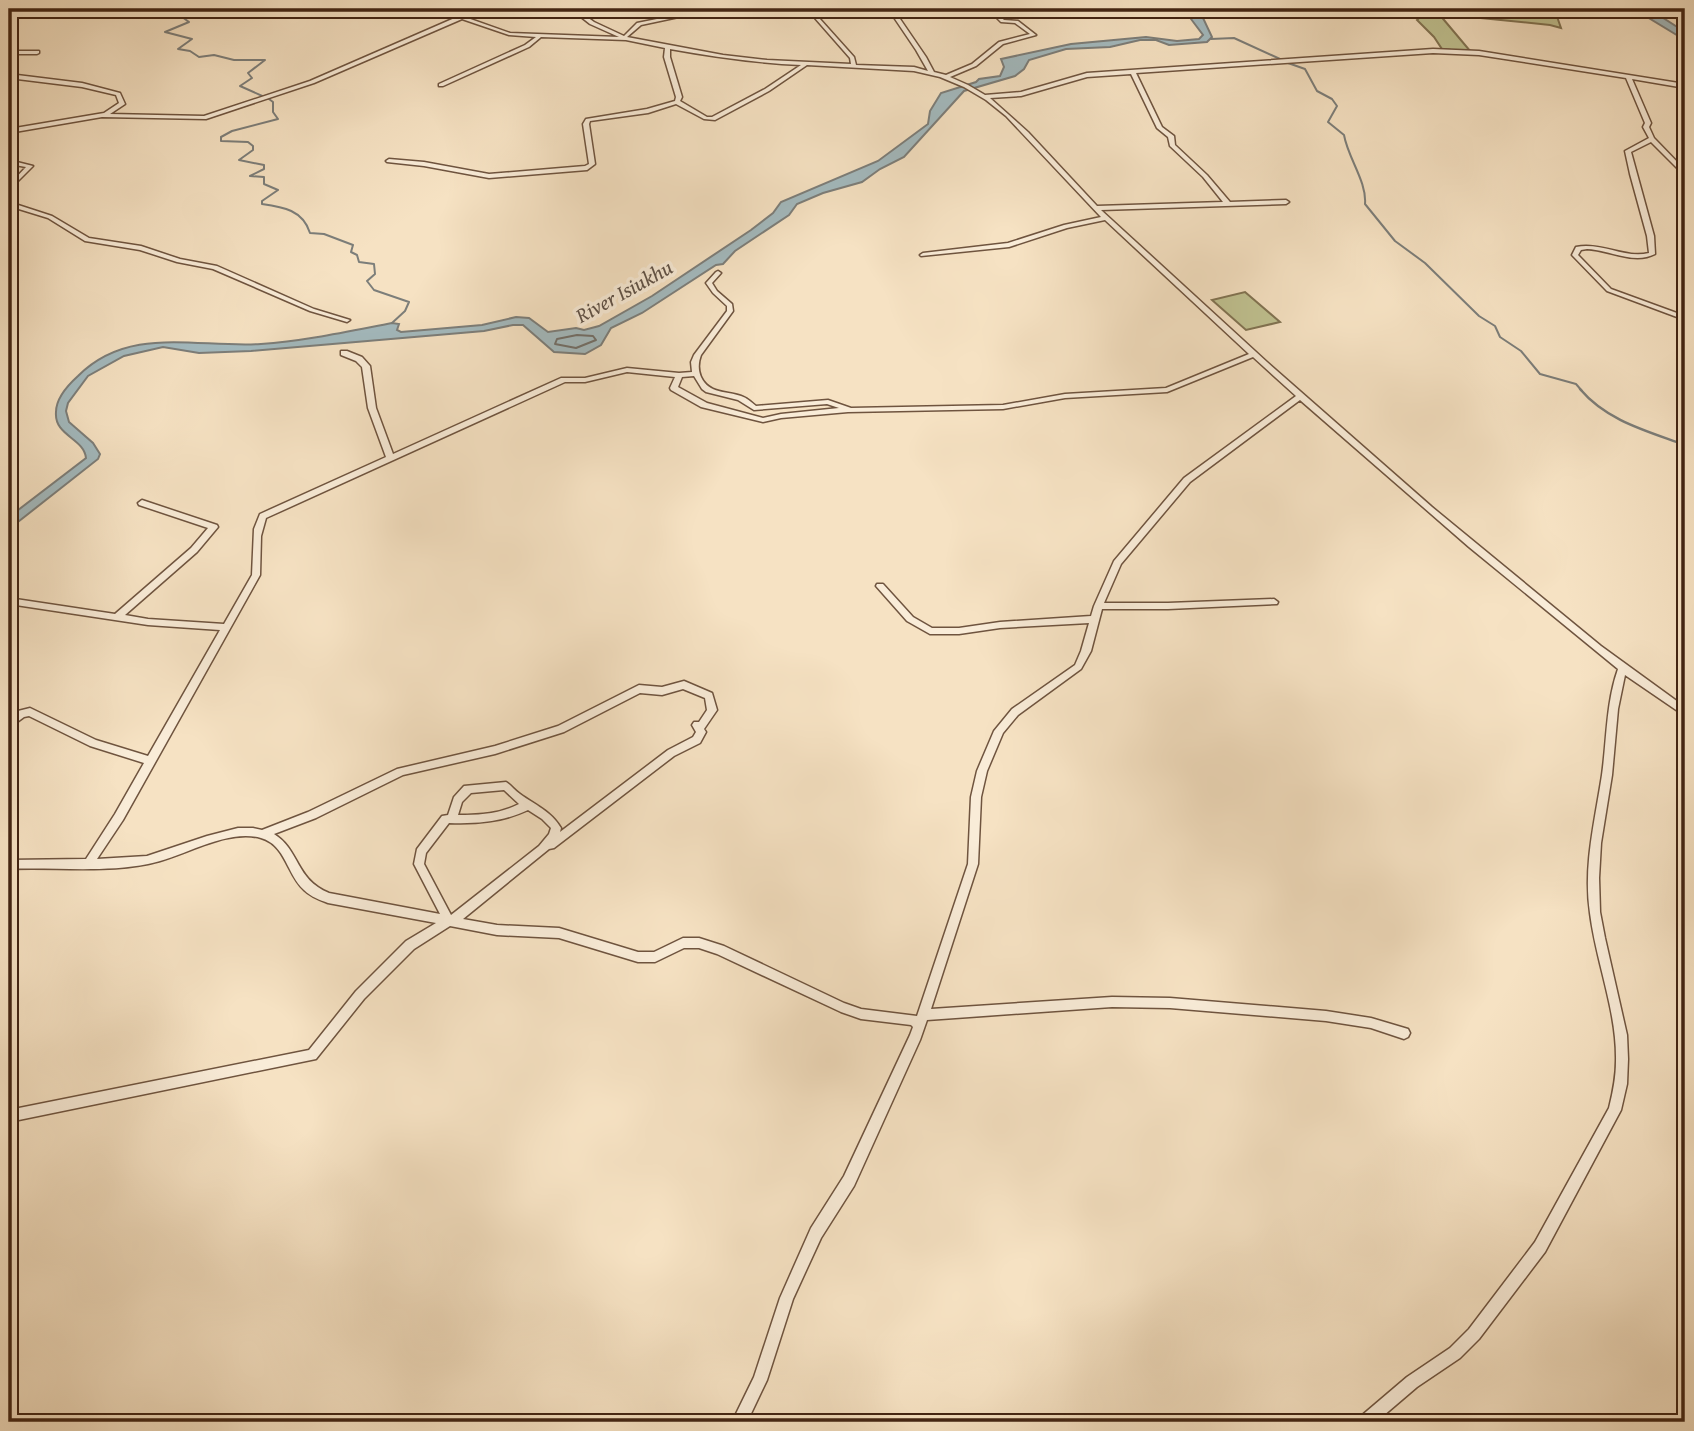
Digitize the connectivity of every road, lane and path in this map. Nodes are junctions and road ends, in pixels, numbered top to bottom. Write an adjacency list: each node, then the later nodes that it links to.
1 (438, 9): 7 (street)
2 (573, 9): 9 (street)
3 (743, 9): 9 (street)
4 (809, 9): 14 (street)
5 (897, 9): 16 (street)
6 (990, 9): 18 (street)
7 (460, 18): 8 (street); 24 (street)
8 (539, 37): 9 (street); 20 (street)
9 (626, 38): 10 (street)
10 (668, 47): 13 (street); 23 (street)
11 (37, 52): 12 (street)
12 (9, 53)
13 (806, 64): 14 (street); 23 (street)
14 (855, 66): 16 (street)
15 (1132, 71): 19 (street); 22 (street); 33 (street)
16 (931, 72): 18 (street)
17 (9, 76): 24 (street)
18 (946, 76): 22 (street)
19 (1628, 76): 21 (street); 26 (street)
20 (441, 85)
21 (1685, 86)
22 (982, 97): 34 (street)
23 (677, 102): 27 (street)
24 (104, 115): 25 (street)
25 (9, 131)
26 (1652, 139): 29 (street); 38 (street)
27 (389, 161)
28 (9, 162): 30 (street)
29 (1685, 173)
30 (9, 188)
31 (1286, 202): 33 (street)
32 (9, 204): 39 (street)
33 (1228, 204): 34 (street)
34 (1095, 208): 35 (street)
35 (1107, 218): 36 (street); 41 (street)
36 (923, 255)
37 (718, 273): 42 (street)
38 (1685, 318)
39 (347, 320)
40 (344, 353): 46 (street)
41 (1254, 354): 44 (street); 45 (street)
42 (696, 374): 43 (street); 45 (street)
43 (679, 376): 45 (street); 46 (street)
44 (1300, 396): 51 (street); 55 (street)
45 (850, 410)
46 (391, 459): 54 (street)
47 (142, 503): 52 (street)
48 (880, 586): 53 (street)
49 (9, 600): 52 (street)
50 (1274, 602): 51 (street)
51 (1098, 606): 53 (street)
52 (117, 617): 54 (street)
53 (1094, 619): 68 (street)
54 (227, 627): 58 (street)
55 (1622, 670): 56 (street); 72 (street)
56 (1685, 712)
57 (9, 724): 58 (street)
58 (150, 761): 65 (street)
59 (528, 805): 60 (street); 60 (street); 64 (street)
60 (452, 819): 67 (street)
61 (290, 823): 62 (street); 63 (street); 64 (street)
62 (262, 834): 63 (street); 65 (street)
63 (280, 843): 67 (street)
64 (536, 855): 67 (street)
65 (89, 863): 66 (street)
66 (9, 864)
67 (450, 921): 68 (street); 70 (street)
68 (922, 1019): 69 (street); 71 (street)
69 (1404, 1033)
70 (9, 1116)
71 (739, 1422)
72 (1365, 1422)

